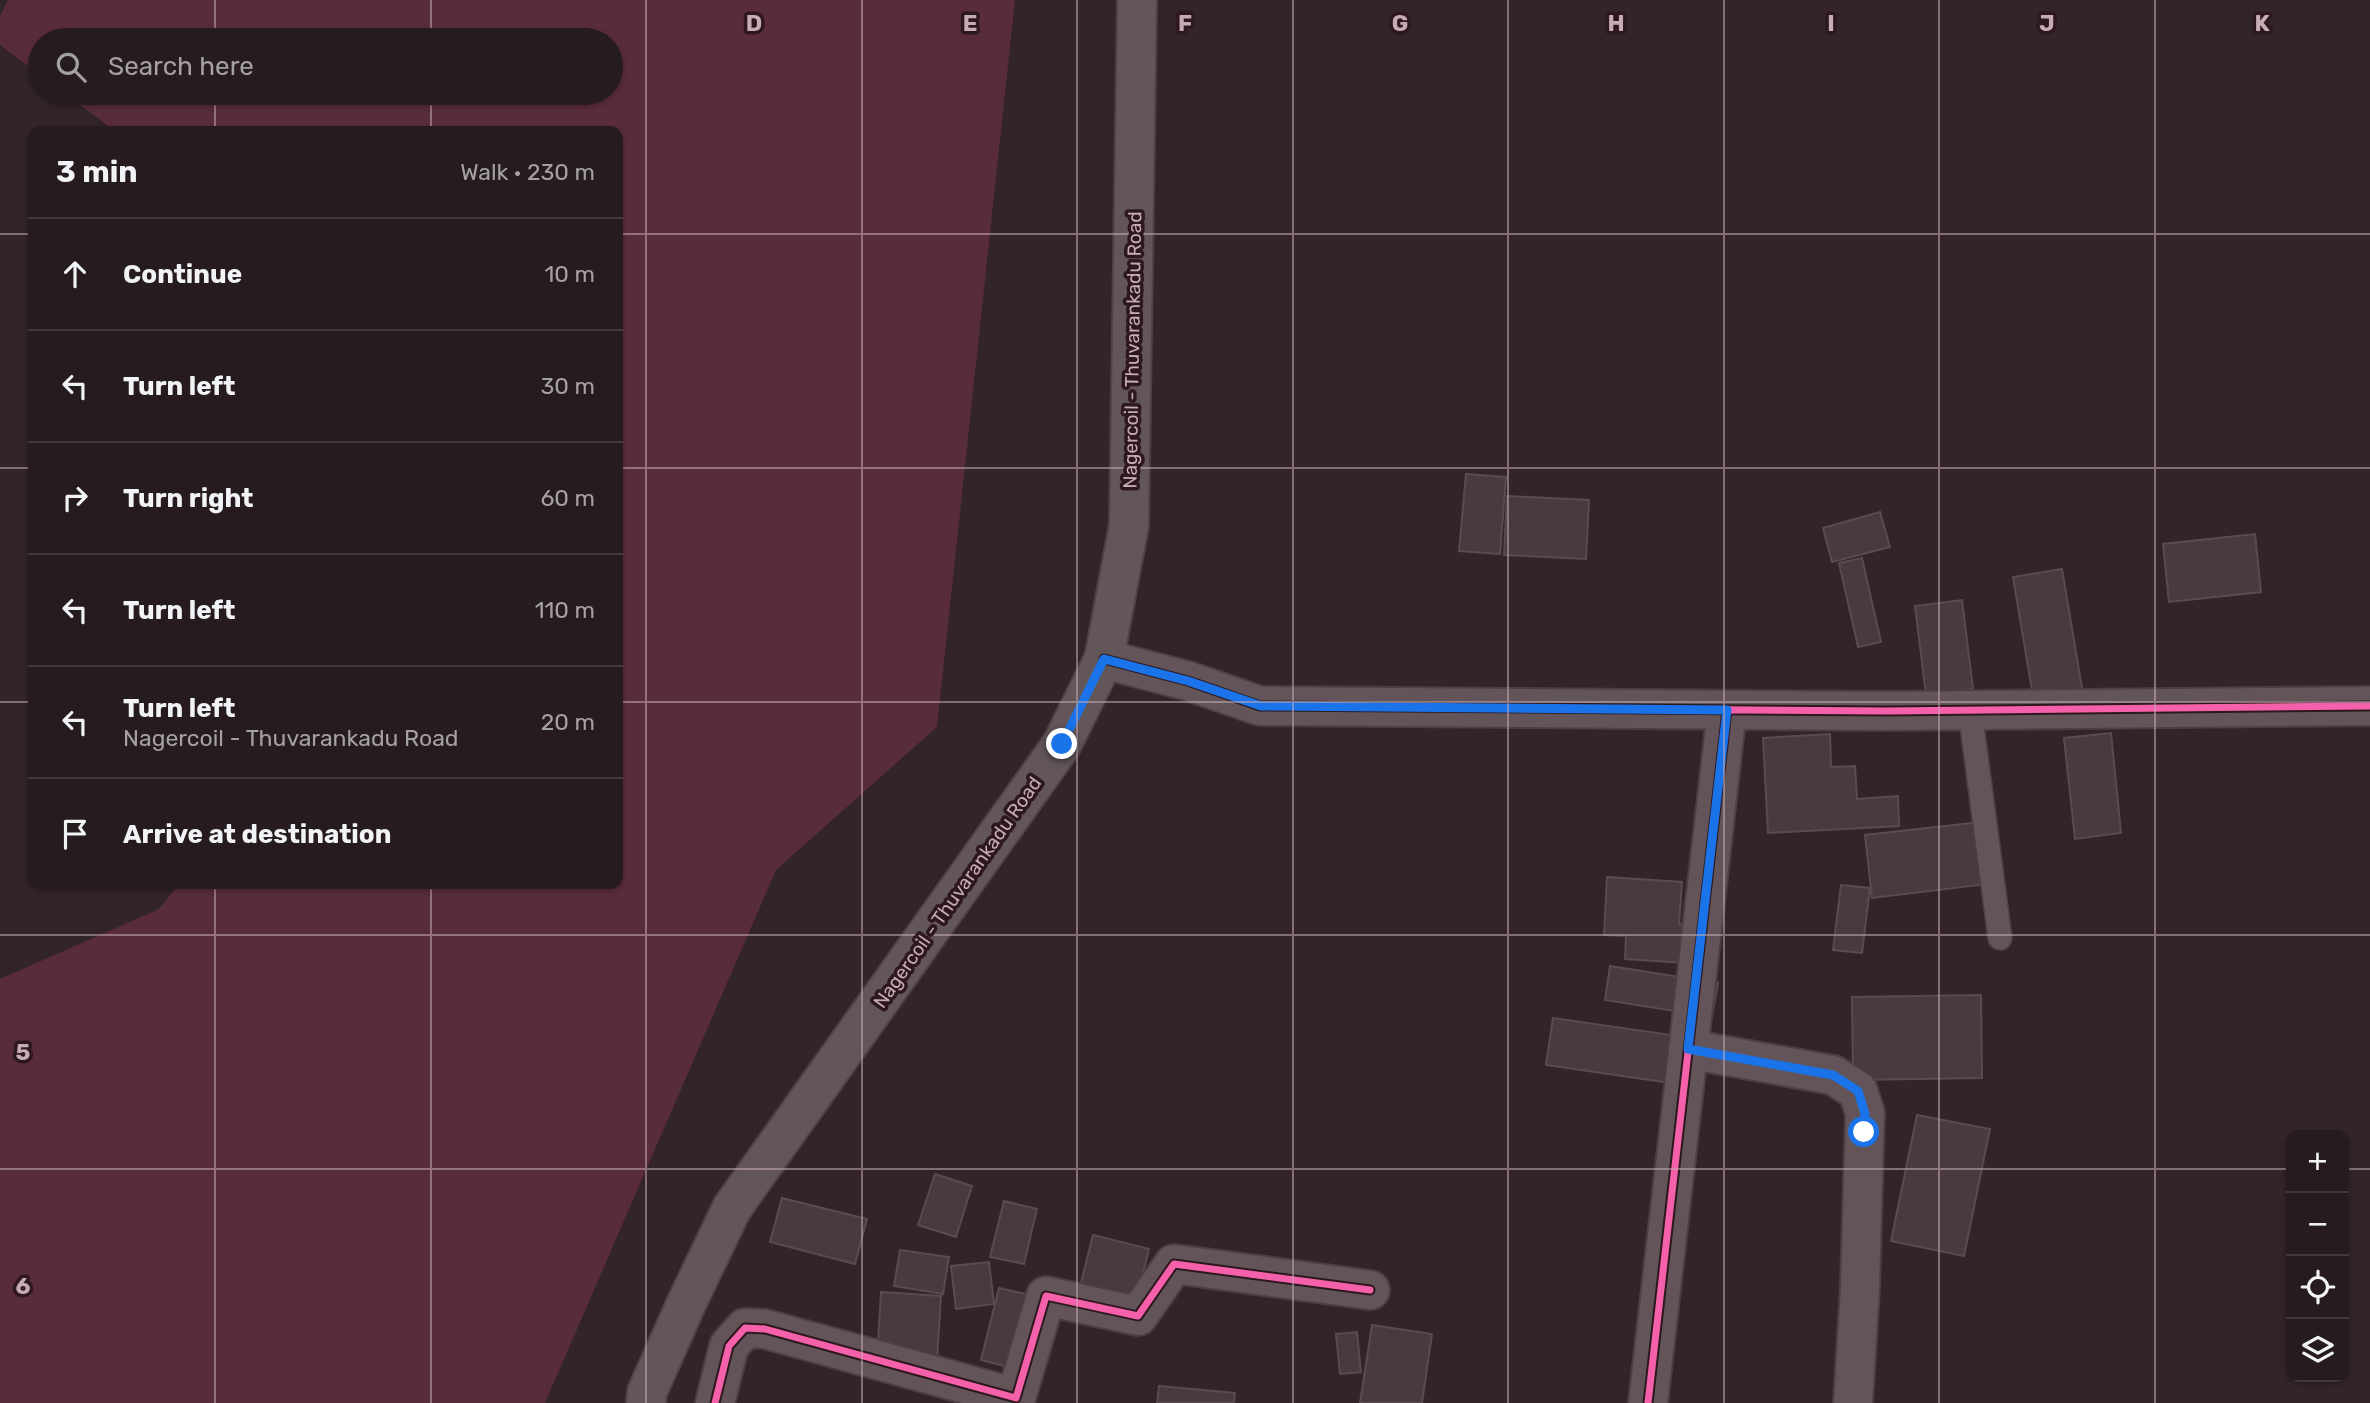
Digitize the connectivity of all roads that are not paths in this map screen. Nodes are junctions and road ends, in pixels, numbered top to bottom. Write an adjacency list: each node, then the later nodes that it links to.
1 (1137, 0): 2 (main road, Nagercoil - Thuvarankadu Road)
2 (1104, 659): 4 (street); 9 (main road, Nagercoil - Thuvarankadu Road)
3 (2370, 706): 5 (street)
4 (1727, 710): 5 (street); 7 (street)
5 (1970, 710): 6 (lane)
6 (2000, 938)
7 (1688, 1049): 11 (street); 12 (street)
8 (1370, 1290): 10 (street)
9 (646, 1403)
10 (715, 1403)
11 (1648, 1403)
12 (1853, 1403)

